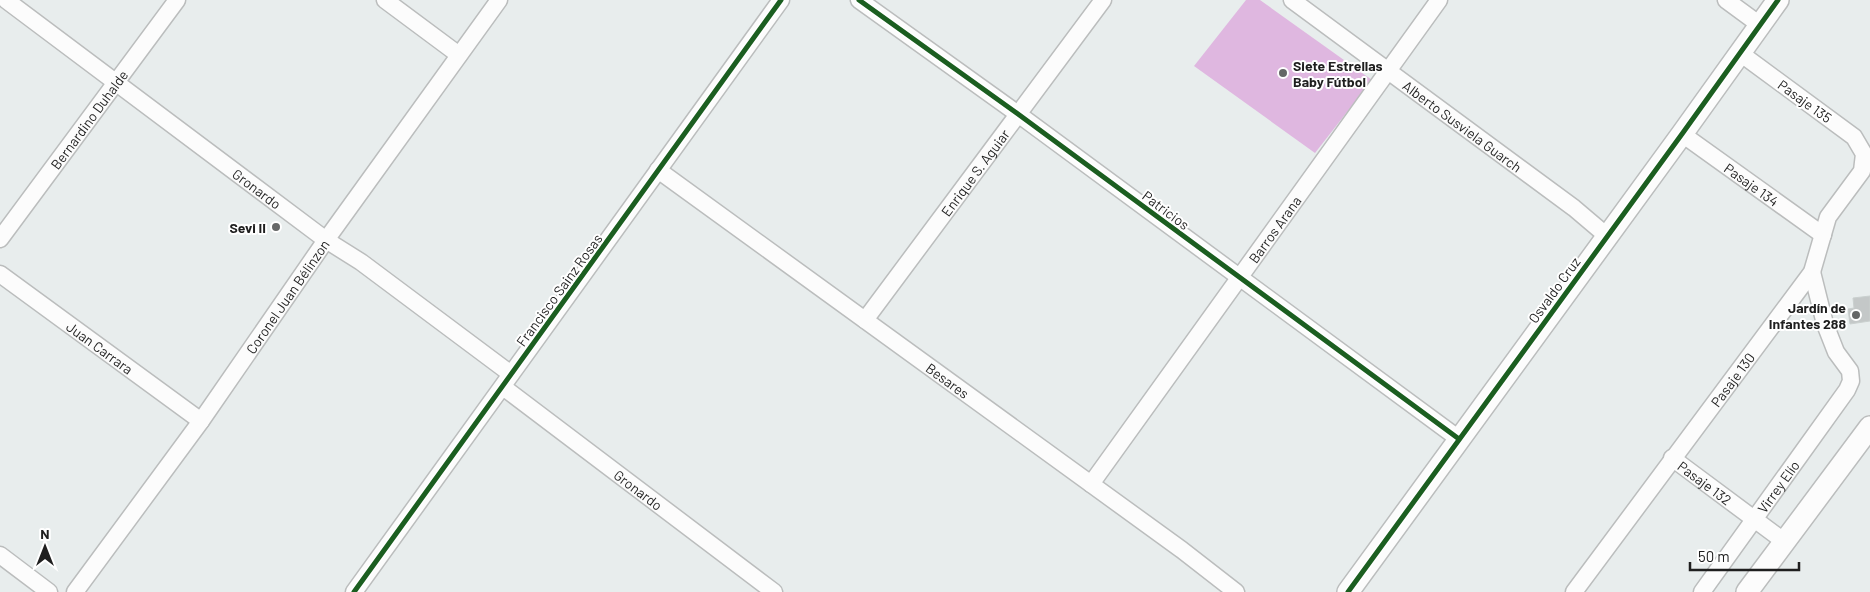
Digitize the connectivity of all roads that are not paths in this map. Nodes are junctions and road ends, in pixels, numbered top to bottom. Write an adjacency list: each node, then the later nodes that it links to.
1 (6, 0): 16 (street, Gronardo)
2 (176, 0): 16 (street, Bernardino Duhalde)
3 (385, 0): 14 (street)
4 (499, 0): 14 (street, Coronel Juan Bélinzon)
5 (781, 0): 20 (street, Francisco Sainz Rosas)
6 (859, 0): 17 (street, Patricios)
7 (1103, 0): 17 (street, Enrique S. Aguiar)
8 (1292, 0): 15 (street, Alberto Susviela Guarch)
9 (1439, 0): 15 (street, Barros Arana)
10 (1726, 0): 12 (street)
11 (1778, 0): 12 (street, Osvaldo Cruz)
12 (1760, 25): 13 (street, Osvaldo Cruz)
13 (1740, 53): 18 (street, Osvaldo Cruz); 19 (street, Pasaje 135)
14 (459, 54): 24 (street, Coronel Juan Bélinzon)
15 (1388, 70): 22 (street, Alberto Susviela Guarch); 27 (street, Barros Arana)
16 (116, 82): 23 (street, Bernardino Duhalde); 24 (street, Gronardo)
17 (1018, 114): 27 (street, Patricios); 28 (street, Enrique S. Aguiar)
18 (1682, 134): 21 (street, Pasaje 134); 22 (street, Osvaldo Cruz)
19 (1864, 154): 21 (street, Pasaje 130)
20 (658, 170): 28 (street, Besares); 29 (street, Francisco Sainz Rosas)
21 (1823, 234): 25 (street, Pasaje 130)
22 (1607, 236): 32 (street, Osvaldo Cruz)
23 (0, 239)
24 (326, 240): 29 (street, Gronardo); 30 (street, Coronel Juan Bélinzon)
25 (1812, 272): 33 (street, Pasaje 130); 35 (street, Virrey Elío)
26 (0, 274): 30 (street, Juan Carrara)
27 (1240, 279): 32 (street, Patricios); 34 (street, Barros Arana)
28 (864, 320): 34 (street, Besares)
29 (507, 381): 40 (street, Francisco Sainz Rosas); 41 (street, Gronardo)
30 (201, 421): 39 (street, Coronel Juan Bélinzon)
31 (1870, 427): 36 (street)
32 (1459, 439): 43 (street, Osvaldo Cruz)
33 (1672, 458): 35 (street, Pasaje 132); 44 (street, Pasaje 130)
34 (1091, 484): 42 (street, Besares)
35 (1754, 520): 36 (street, Pasaje 132); 45 (street, Virrey Elío)
36 (1785, 542): 46 (street)
37 (0, 555): 38 (street)
38 (49, 592)
39 (76, 592)
40 (354, 592)
41 (774, 592)
42 (1236, 592)
43 (1348, 592)
44 (1574, 592)
45 (1702, 592)
46 (1747, 592)

